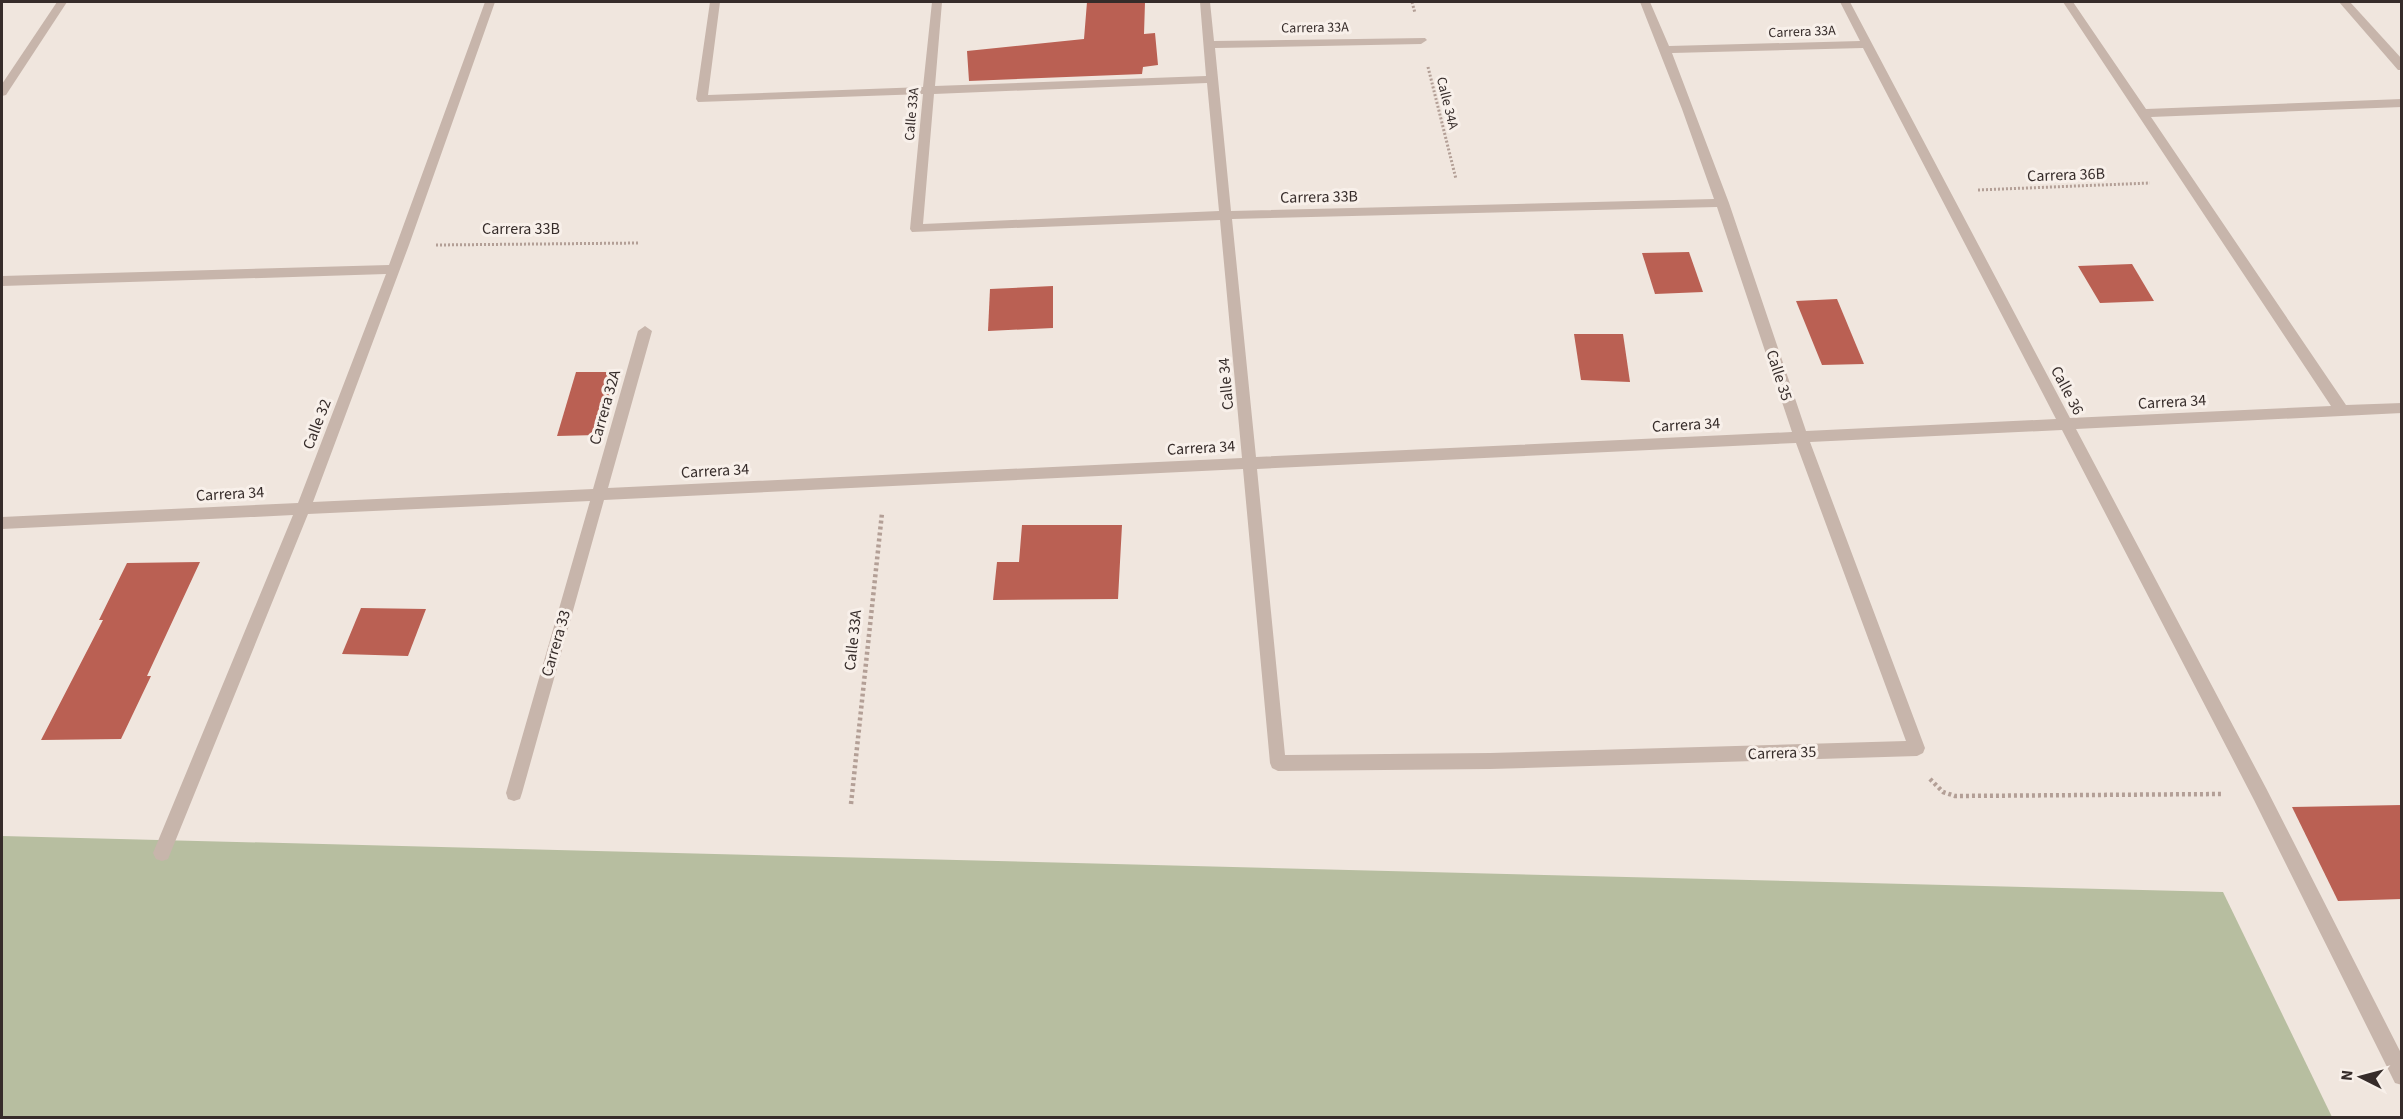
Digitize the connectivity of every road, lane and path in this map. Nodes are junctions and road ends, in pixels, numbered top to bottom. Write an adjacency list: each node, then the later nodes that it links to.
1 (62, 2): 18 (street)
2 (490, 2): 28 (street, Calle 32)
3 (715, 2): 17 (street)
4 (937, 2): 17 (street, Calle 33A)
5 (1205, 2): 13 (street, Calle 34)
6 (1412, 2): 11 (path, Calle 34A)
7 (1645, 2): 14 (street, Calle 35)
8 (1845, 2): 12 (street, Calle 36)
9 (2068, 2): 20 (street)
10 (2344, 2): 15 (street)
11 (1421, 40): 13 (street, Carrera 33A); 24 (path, Calle 34A)
12 (1867, 44): 14 (street, Carrera 33A); 22 (street, Calle 36)
13 (1209, 45): 16 (street, Calle 34)
14 (1666, 50): 23 (street, Calle 35)
15 (2402, 67)
16 (1213, 78): 17 (street); 25 (street, Calle 34)
17 (928, 90): 26 (street, Calle 33A)
18 (2, 92)
19 (2402, 103): 20 (street)
20 (2143, 113): 21 (street)
21 (2188, 181): 22 (path, Carrera 36B); 33 (street)
22 (1944, 191): 34 (street, Calle 36)
23 (1723, 203): 24 (street, Carrera 33B); 35 (street, Calle 35)
24 (1463, 209): 25 (street, Carrera 33B)
25 (1226, 215): 26 (street, Carrera 33B); 36 (street, Calle 34)
26 (916, 228)
27 (639, 243): 28 (path, Carrera 33B)
28 (403, 245): 29 (street, Calle 32)
29 (394, 269): 30 (street); 39 (street, Calle 32)
30 (2, 281)
31 (645, 331): 38 (street, Carrera 32A)
32 (2402, 408): 33 (street, Carrera 34)
33 (2342, 411): 34 (street, Carrera 34)
34 (2066, 424): 35 (street, Carrera 34); 44 (street, Calle 36)
35 (1801, 437): 36 (street, Carrera 34); 41 (street, Calle 35)
36 (1249, 463): 37 (street, Carrera 34); 42 (street, Calle 34)
37 (886, 480): 38 (street, Carrera 34); 45 (path, Calle 33A)
38 (597, 493): 39 (street, Carrera 34); 43 (street, Carrera 33)
39 (304, 507): 40 (street, Carrera 34); 46 (street, Calle 32)
40 (2, 523)
41 (1917, 748): 42 (street, Carrera 35); 44 (path)
42 (1278, 763)
43 (514, 792)
44 (2260, 794): 47 (street, Calle 36)
45 (851, 804)
46 (162, 853)
47 (2402, 1076)

